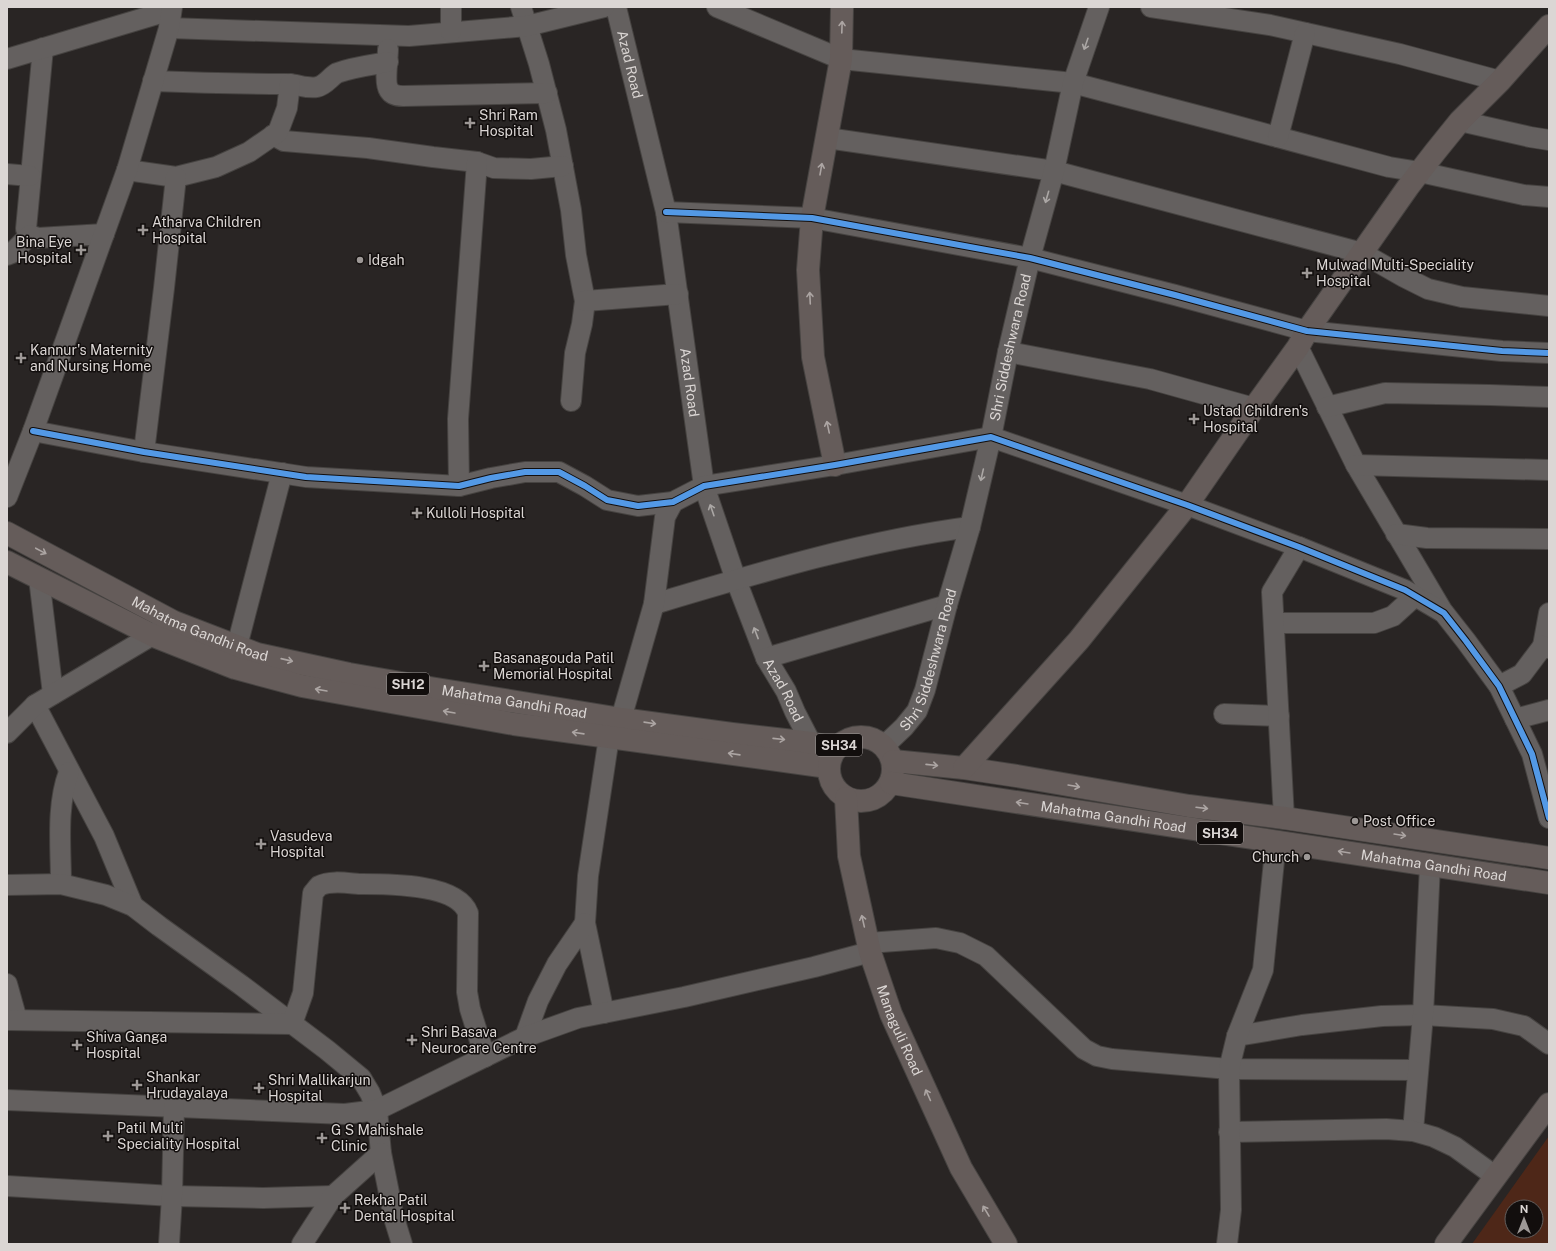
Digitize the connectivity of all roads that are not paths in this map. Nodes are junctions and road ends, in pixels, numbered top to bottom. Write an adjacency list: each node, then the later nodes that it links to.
1 (451, 7): 12 (street)
2 (521, 7): 10 (street)
3 (604, 7): 10 (street)
4 (616, 7): 38 (street, Azad Road)
5 (717, 7): 17 (street)
6 (842, 7): 17 (main road, one-way to 6)
7 (1099, 7): 21 (street, Shri Siddeshwara Road, one-way to 21)
8 (1151, 7): 13 (street)
9 (171, 15): 14 (street); 15 (street); 19 (street)
10 (527, 26): 12 (street); 23 (street)
11 (1549, 26): 20 (main road)
12 (451, 32): 14 (street)
13 (1304, 33): 20 (street); 26 (street)
14 (389, 35): 18 (street)
15 (43, 48): 16 (street); 35 (street)
16 (7, 59)
17 (841, 59): 21 (street); 27 (main road)
18 (388, 62): 22 (street); 23 (street)
19 (153, 81): 22 (street); 31 (street)
20 (1500, 81): 24 (main road)
21 (1073, 83): 26 (street); 32 (street, Shri Siddeshwara Road)
22 (290, 84): 25 (street)
23 (547, 93): 30 (street)
24 (1460, 121): 28 (street); 33 (main road)
25 (273, 135): 29 (street); 36 (street)
26 (1278, 137): 33 (street)
27 (827, 138): 32 (street); 39 (main road, one-way to 27)
28 (1549, 140)
29 (477, 162): 30 (street); 62 (street)
30 (563, 166): 46 (street)
31 (127, 170): 36 (street); 40 (street)
32 (1054, 171): 42 (street); 44 (street, Shri Siddeshwara Road, one-way to 44)
33 (1420, 172): 37 (street); 42 (main road)
34 (7, 174): 35 (street)
35 (30, 176): 41 (street)
36 (176, 177): 57 (street)
37 (1549, 197)
38 (666, 212): 39 (street); 45 (street, Azad Road)
39 (812, 218): 44 (street); 58 (main road, one-way to 39)
40 (104, 234): 41 (street); 55 (street)
41 (30, 235): 43 (street)
42 (1362, 253): 47 (street); 48 (main road)
43 (7, 255)
44 (1030, 258): 48 (street); 49 (street, Shri Siddeshwara Road)
45 (678, 294): 46 (street); 63 (street, Azad Road)
46 (585, 301): 52 (street)
47 (1549, 306)
48 (1302, 339): 50 (street); 53 (street); 54 (main road)
49 (1008, 352): 54 (street); 56 (street, Shri Siddeshwara Road)
50 (1549, 353)
51 (1549, 398): 53 (street)
52 (571, 401)
53 (1327, 407): 59 (street)
54 (1254, 408): 66 (main road)
55 (33, 431): 57 (street); 64 (street)
56 (991, 437): 58 (street); 66 (street); 67 (street, Shri Siddeshwara Road, one-way to 67)
57 (144, 452): 61 (street)
58 (835, 465): 63 (street)
59 (1356, 465): 60 (street); 69 (street)
60 (1549, 470)
61 (282, 473): 62 (street); 83 (street)
62 (459, 486): 65 (street)
63 (704, 486): 65 (street); 74 (street, Azad Road, one-way to 63)
64 (7, 497)
65 (673, 502): 76 (street)
66 (1187, 506): 71 (street); 99 (main road)
67 (970, 527): 74 (street); 77 (street, Shri Siddeshwara Road)
68 (7, 533): 80 (main road, Mahatma Gandhi Road / SH12, one-way to 80)
69 (1396, 534): 70 (street); 78 (street)
70 (1549, 539)
71 (1299, 546): 75 (street); 81 (street)
72 (7, 562): 73 (main road, Mahatma Gandhi Road / SH12)
73 (39, 578): 82 (main road, Mahatma Gandhi Road / SH12); 87 (street)
74 (736, 580): 76 (street); 85 (street, Azad Road, one-way to 74)
75 (1415, 596): 78 (street); 81 (street)
76 (654, 604): 92 (street)
77 (947, 606): 85 (street); 97 (street, Shri Siddeshwara Road)
78 (1444, 613): 86 (street)
79 (1549, 614): 84 (street)
80 (174, 622): 82 (street); 83 (main road, Mahatma Gandhi Road / SH12)
81 (1274, 623): 91 (street)
82 (154, 636): 87 (street); 95 (main road, Mahatma Gandhi Road / SH12, one-way to 82)
83 (237, 646): 92 (main road, Mahatma Gandhi Road / SH12, one-way to 92)
84 (1546, 647): 86 (street)
85 (766, 658): 96 (street, Azad Road)
86 (1498, 686): 93 (street)
87 (52, 694): 88 (street)
88 (35, 704): 94 (street); 100 (street)
89 (1549, 710): 93 (street)
90 (1224, 714): 91 (street)
91 (1279, 716): 103 (street)
92 (621, 718): 96 (main road, Mahatma Gandhi Road / SH12, one-way to 96)
93 (1515, 719): 104 (street)
94 (7, 733)
95 (609, 737): 98 (main road, Mahatma Gandhi Road / SH12, one-way to 95); 112 (street)
96 (811, 742): 98 (main road, Mahatma Gandhi Road / SH12)
97 (889, 753): 98 (main road, SH34); 99 (main road, Mahatma Gandhi Road / SH34, one-way to 99); 101 (main road)
98 (832, 758): 102 (main road, SH34)
99 (964, 768): 103 (main road, Mahatma Gandhi Road / SH34, one-way to 103)
100 (70, 772): 109 (street); 111 (street)
101 (891, 783): 102 (main road); 105 (main road, Mahatma Gandhi Road / SH34, one-way to 101)
102 (846, 798): 113 (main road, Managuli Road, one-way to 102)
103 (1284, 818): 106 (main road, Mahatma Gandhi Road / SH34, one-way to 106)
104 (1549, 818)
105 (1276, 841): 107 (main road, Mahatma Gandhi Road / SH34, one-way to 105); 119 (street)
106 (1549, 858)
107 (1430, 865): 108 (main road, Mahatma Gandhi Road / SH34); 116 (street)
108 (1549, 883)
109 (61, 884): 110 (street); 111 (street)
110 (7, 885)
111 (133, 906): 118 (street)
112 (585, 923): 115 (street); 120 (street)
113 (869, 947): 115 (street); 123 (street); 139 (main road, Managuli Road, one-way to 113)
114 (7, 984): 117 (street)
115 (604, 1013): 120 (street)
116 (1423, 1015): 119 (street); 121 (street); 124 (street)
117 (12, 1020): 118 (street)
118 (292, 1024): 122 (street); 128 (street)
119 (1237, 1036): 123 (street)
120 (525, 1037): 122 (street)
121 (1549, 1044)
122 (485, 1056): 128 (street)
123 (1229, 1069): 124 (street); 130 (street)
124 (1417, 1070): 129 (street)
125 (7, 1100): 127 (street)
126 (1549, 1104): 132 (main road)
127 (174, 1107): 128 (street); 134 (street)
128 (377, 1110): 131 (street)
129 (1413, 1131): 130 (street); 132 (street)
130 (1229, 1132): 140 (street)
131 (381, 1153): 135 (street); 138 (street)
132 (1495, 1176): 141 (main road)
133 (7, 1186): 134 (street)
134 (172, 1196): 135 (street); 136 (street)
135 (333, 1196): 137 (street)
136 (169, 1244)
137 (302, 1244)
138 (402, 1244)
139 (1006, 1244)
140 (1227, 1244)
141 (1446, 1244)

